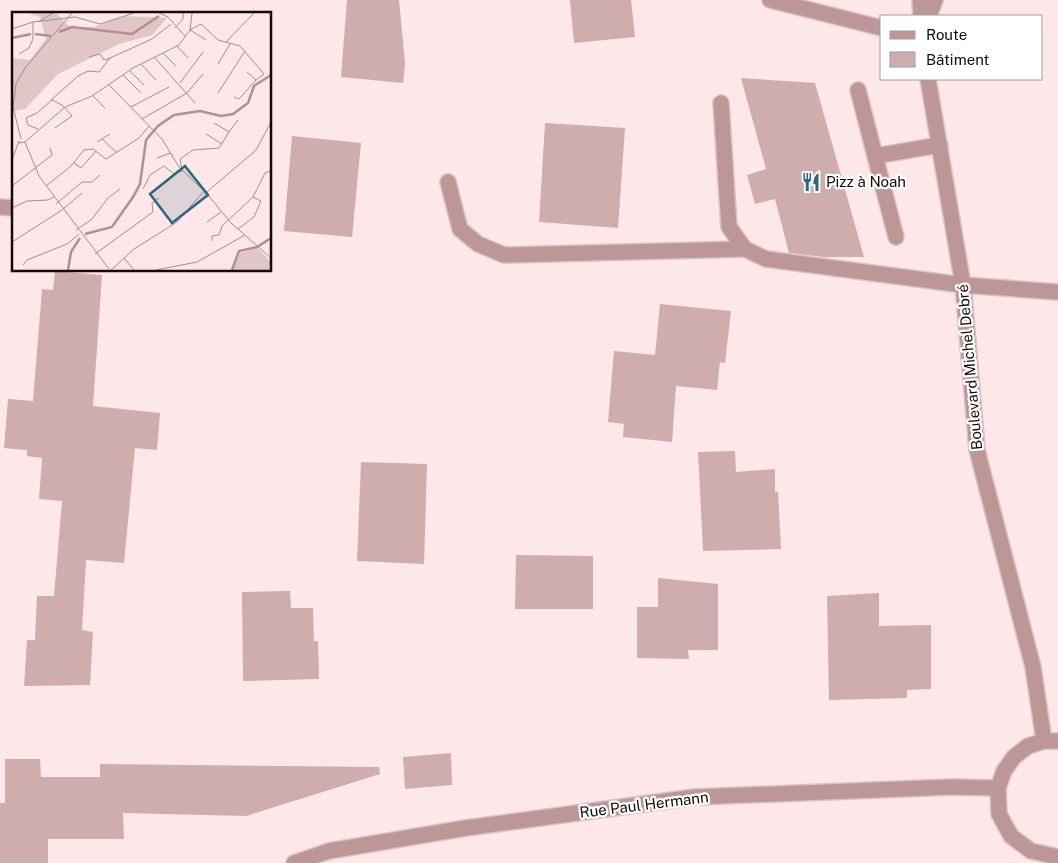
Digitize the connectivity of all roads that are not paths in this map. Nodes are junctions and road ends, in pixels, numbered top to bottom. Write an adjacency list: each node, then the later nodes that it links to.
1 (770, 0): 6 (street)
2 (920, 0): 4 (street)
3 (935, 0): 5 (street)
4 (921, 15)
5 (929, 15)
6 (880, 28)
7 (928, 80): 10 (street, Boulevard Michel Debré)
8 (858, 90): 11 (street)
9 (721, 103): 14 (street)
10 (940, 145): 11 (street); 15 (street, Boulevard Michel Debré)
11 (875, 156): 13 (street)
12 (448, 182): 14 (street)
13 (896, 237)
14 (745, 249): 15 (street)
15 (963, 285): 16 (street); 17 (street, Boulevard Michel Debré)
16 (1058, 292)
17 (1051, 741): 18 (street)
18 (998, 788): 19 (street); 20 (street, Rue Paul Hermann)
19 (1057, 859)
20 (294, 863)

